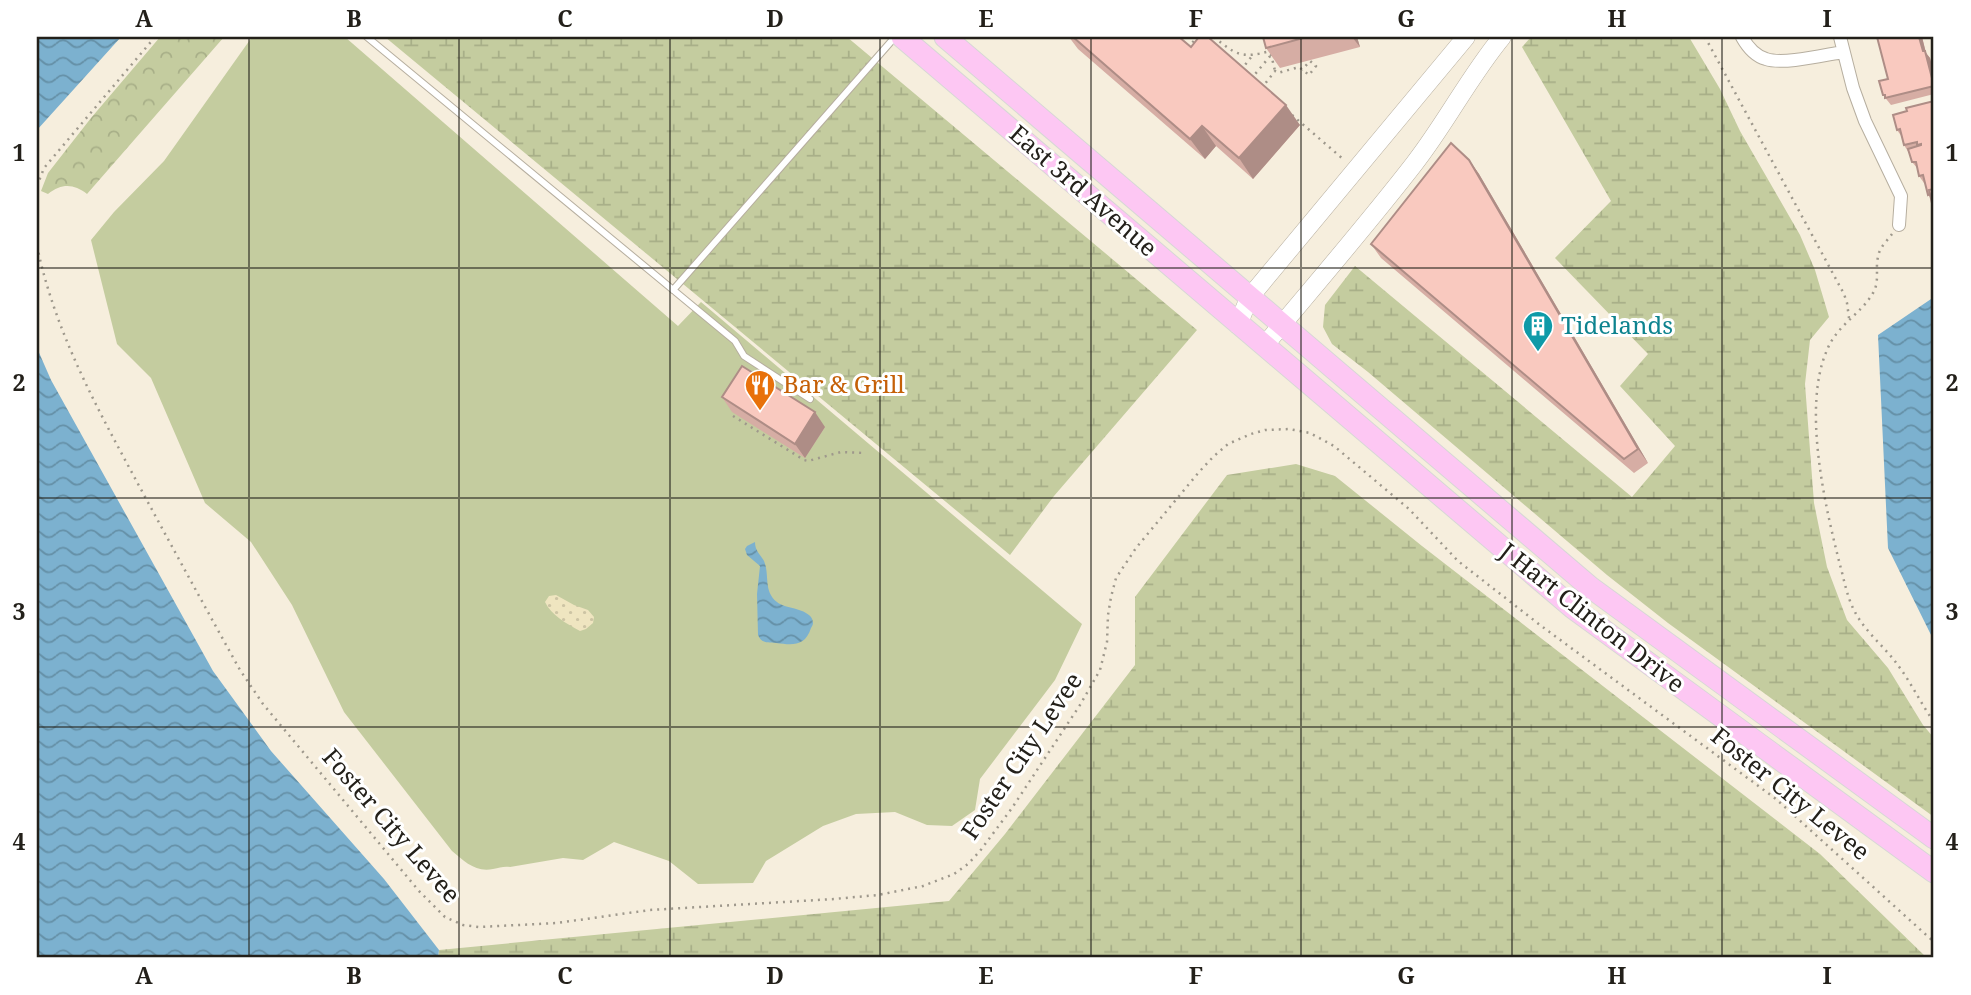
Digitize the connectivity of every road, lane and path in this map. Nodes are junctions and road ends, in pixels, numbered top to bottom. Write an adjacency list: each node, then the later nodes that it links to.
1 (155, 37): 25 (path)
2 (367, 37): 28 (lane)
3 (895, 37): 28 (lane)
4 (902, 37): 31 (main road, East 3rd Avenue)
5 (945, 37): 29 (main road, East 3rd Avenue)
6 (1197, 37): 14 (path)
7 (1214, 37): 17 (path)
8 (1466, 37): 29 (main road)
9 (1502, 37): 32 (main road)
10 (1704, 37): 30 (path)
11 (1742, 37): 15 (street)
12 (1840, 37): 15 (street)
13 (1268, 44): 16 (path)
14 (1186, 50)
15 (1843, 52): 26 (street)
16 (1271, 53): 17 (path); 20 (path); 21 (path)
17 (1252, 56): 18 (path)
18 (1241, 70)
19 (1302, 70): 20 (path)
20 (1275, 71): 22 (path)
21 (1251, 79)
22 (1268, 94)
23 (1289, 112): 24 (path)
24 (1345, 161)
25 (37, 186)
26 (1899, 225): 30 (path)
27 (37, 246): 40 (path, Foster City Levee)
28 (673, 290): 34 (lane)
29 (1249, 298): 31 (main road); 32 (main road, East 3rd Avenue)
30 (1849, 318): 37 (path)
31 (1238, 325): 33 (main road, East 3rd Avenue)
32 (1281, 325): 33 (main road); 38 (main road, J Hart Clinton Drive)
33 (1264, 346): 39 (main road, J Hart Clinton Drive)
34 (810, 399)
35 (733, 416): 36 (path)
36 (864, 453)
37 (1934, 722)
38 (1934, 838)
39 (1934, 872)
40 (1934, 942)

